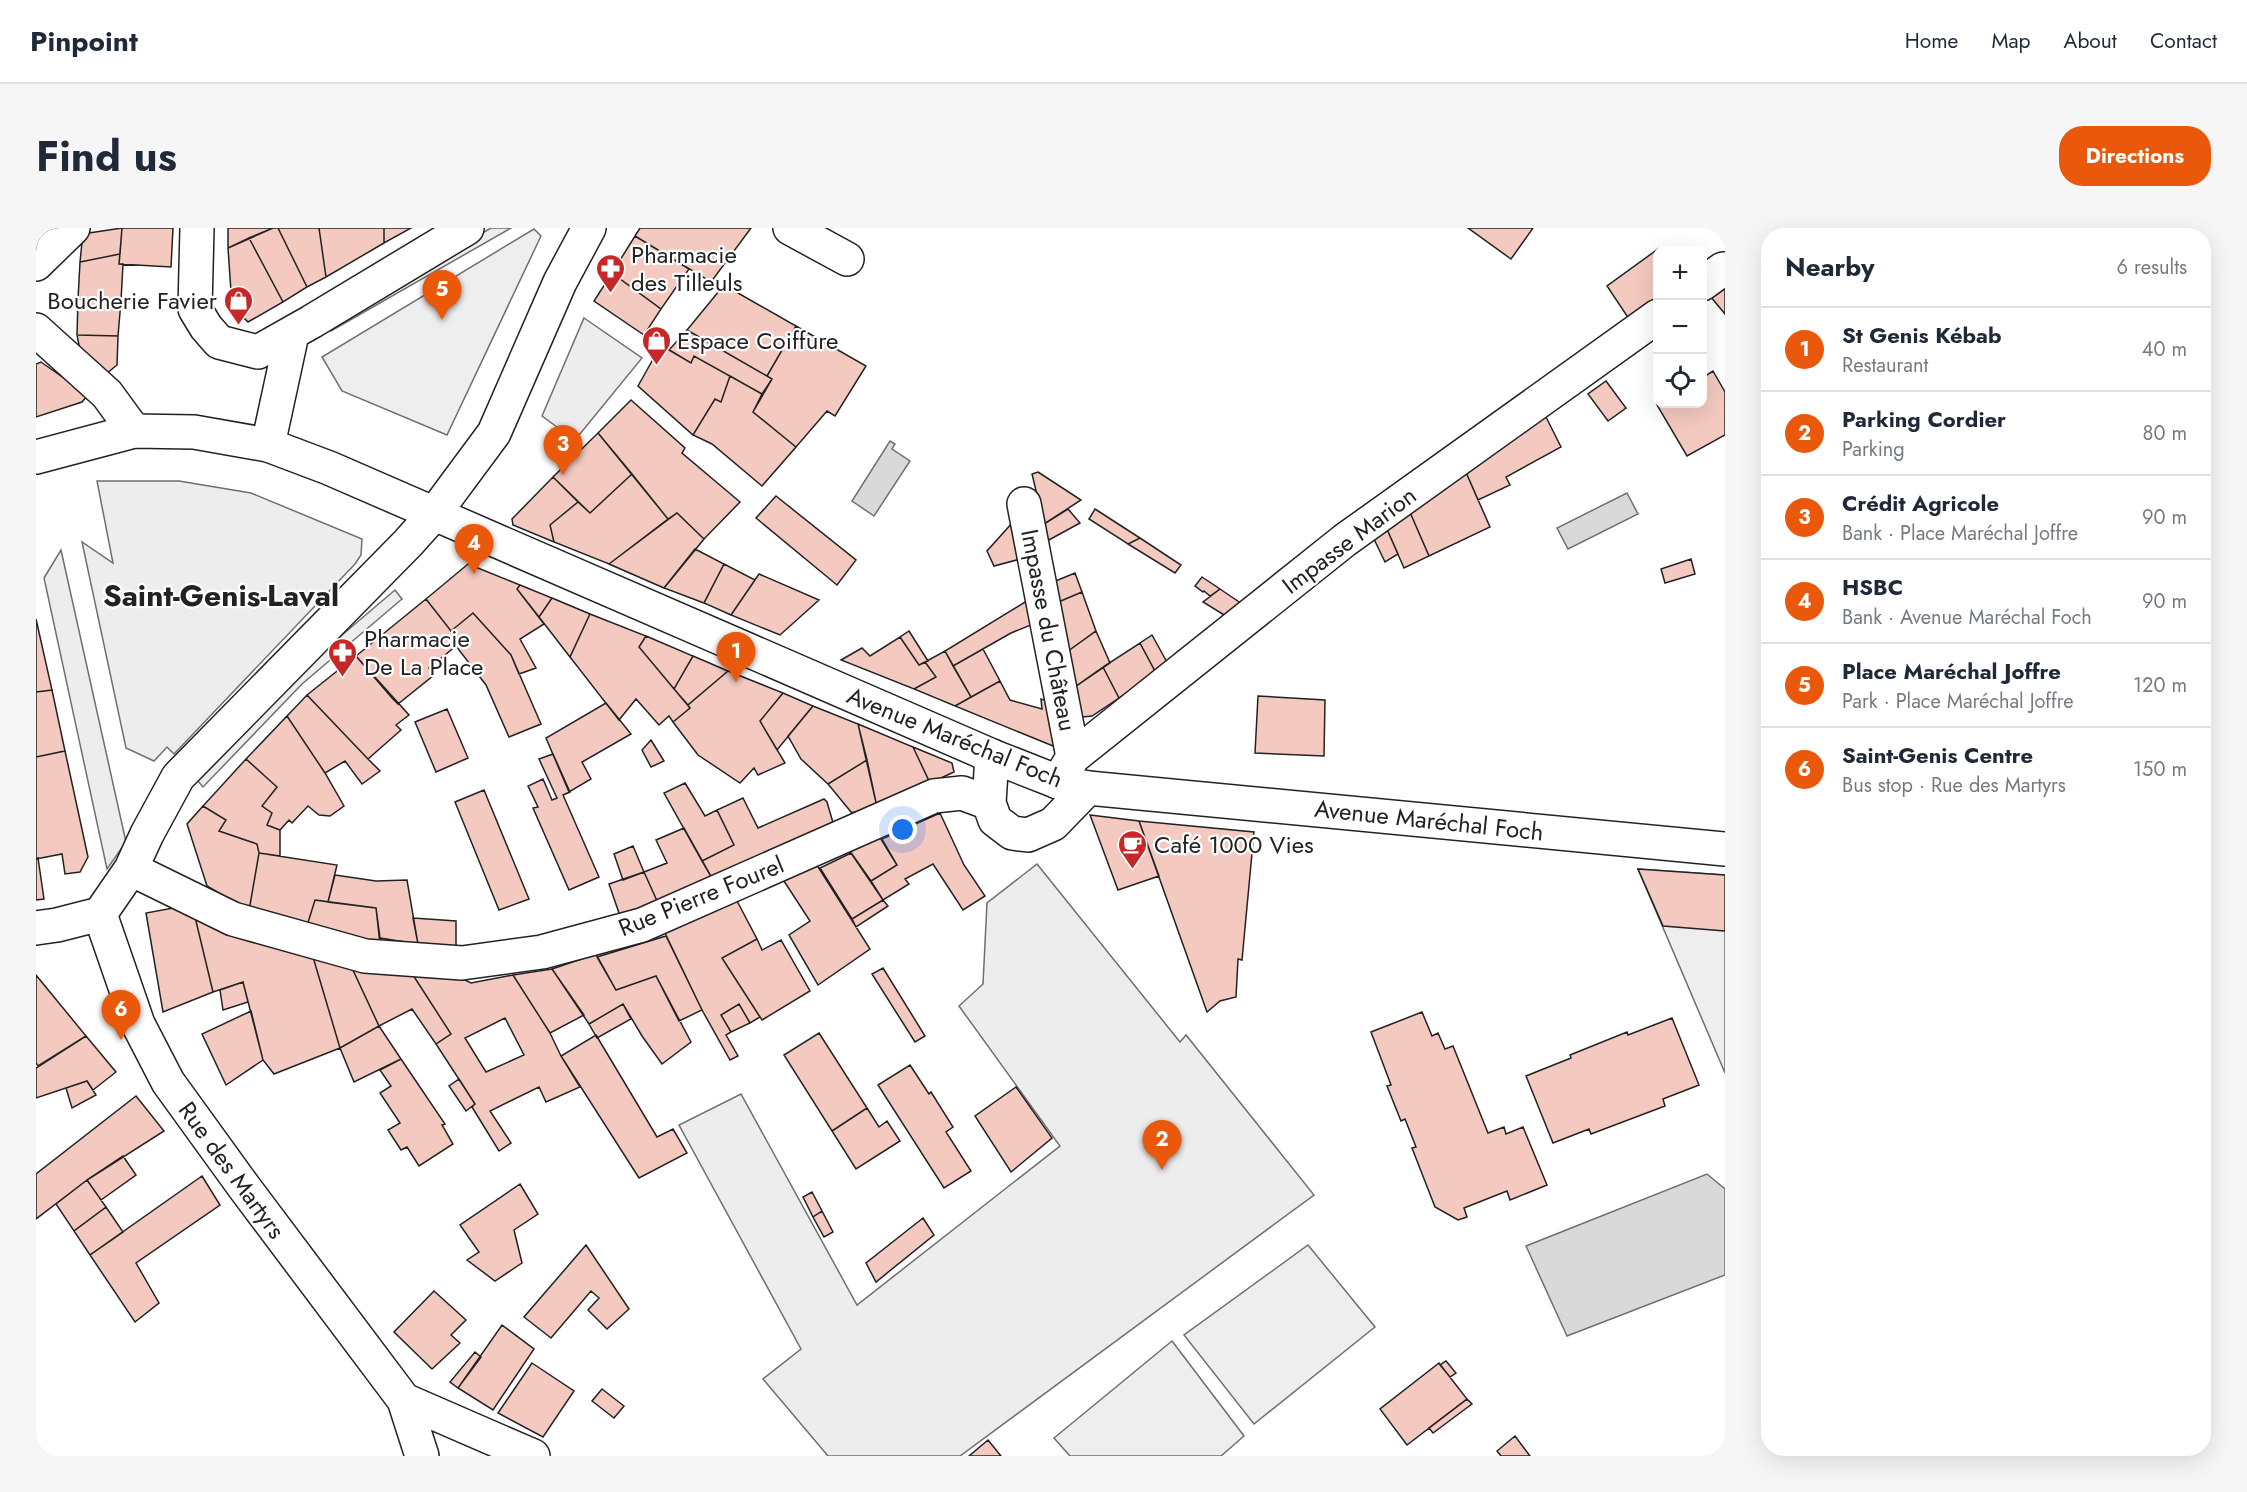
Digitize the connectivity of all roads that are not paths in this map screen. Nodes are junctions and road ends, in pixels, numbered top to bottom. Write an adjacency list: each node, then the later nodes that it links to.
1 (72, 228): 7 (street)
2 (197, 228): 10 (street)
3 (467, 228): 10 (street)
4 (589, 228): 15 (street)
5 (790, 228): 6 (street)
6 (847, 259)
7 (36, 264)
8 (1653, 320): 17 (street, Impasse Marion)
9 (36, 330): 11 (street)
10 (292, 334): 12 (street)
11 (134, 431): 12 (street, Avenue Maréchal Foch); 13 (street, Avenue Maréchal Foch)
12 (268, 445): 15 (street, Avenue Maréchal Foch)
13 (36, 457)
14 (1024, 504): 17 (street, Impasse du Château)
15 (434, 514): 16 (street, Avenue Maréchal Foch); 20 (street)
16 (992, 756): 17 (street, Avenue Maréchal Foch); 18 (street)
17 (1073, 776): 18 (street); 19 (street, Avenue Maréchal Foch)
18 (989, 803): 20 (street, Rue Pierre Fourel)
19 (1725, 849)
20 (131, 869): 21 (street)
21 (100, 914): 22 (street); 23 (street, Rue des Martyrs)
22 (36, 928)
23 (404, 1400): 24 (street, Rue des Martyrs); 25 (street)
24 (422, 1456)
25 (533, 1456)

